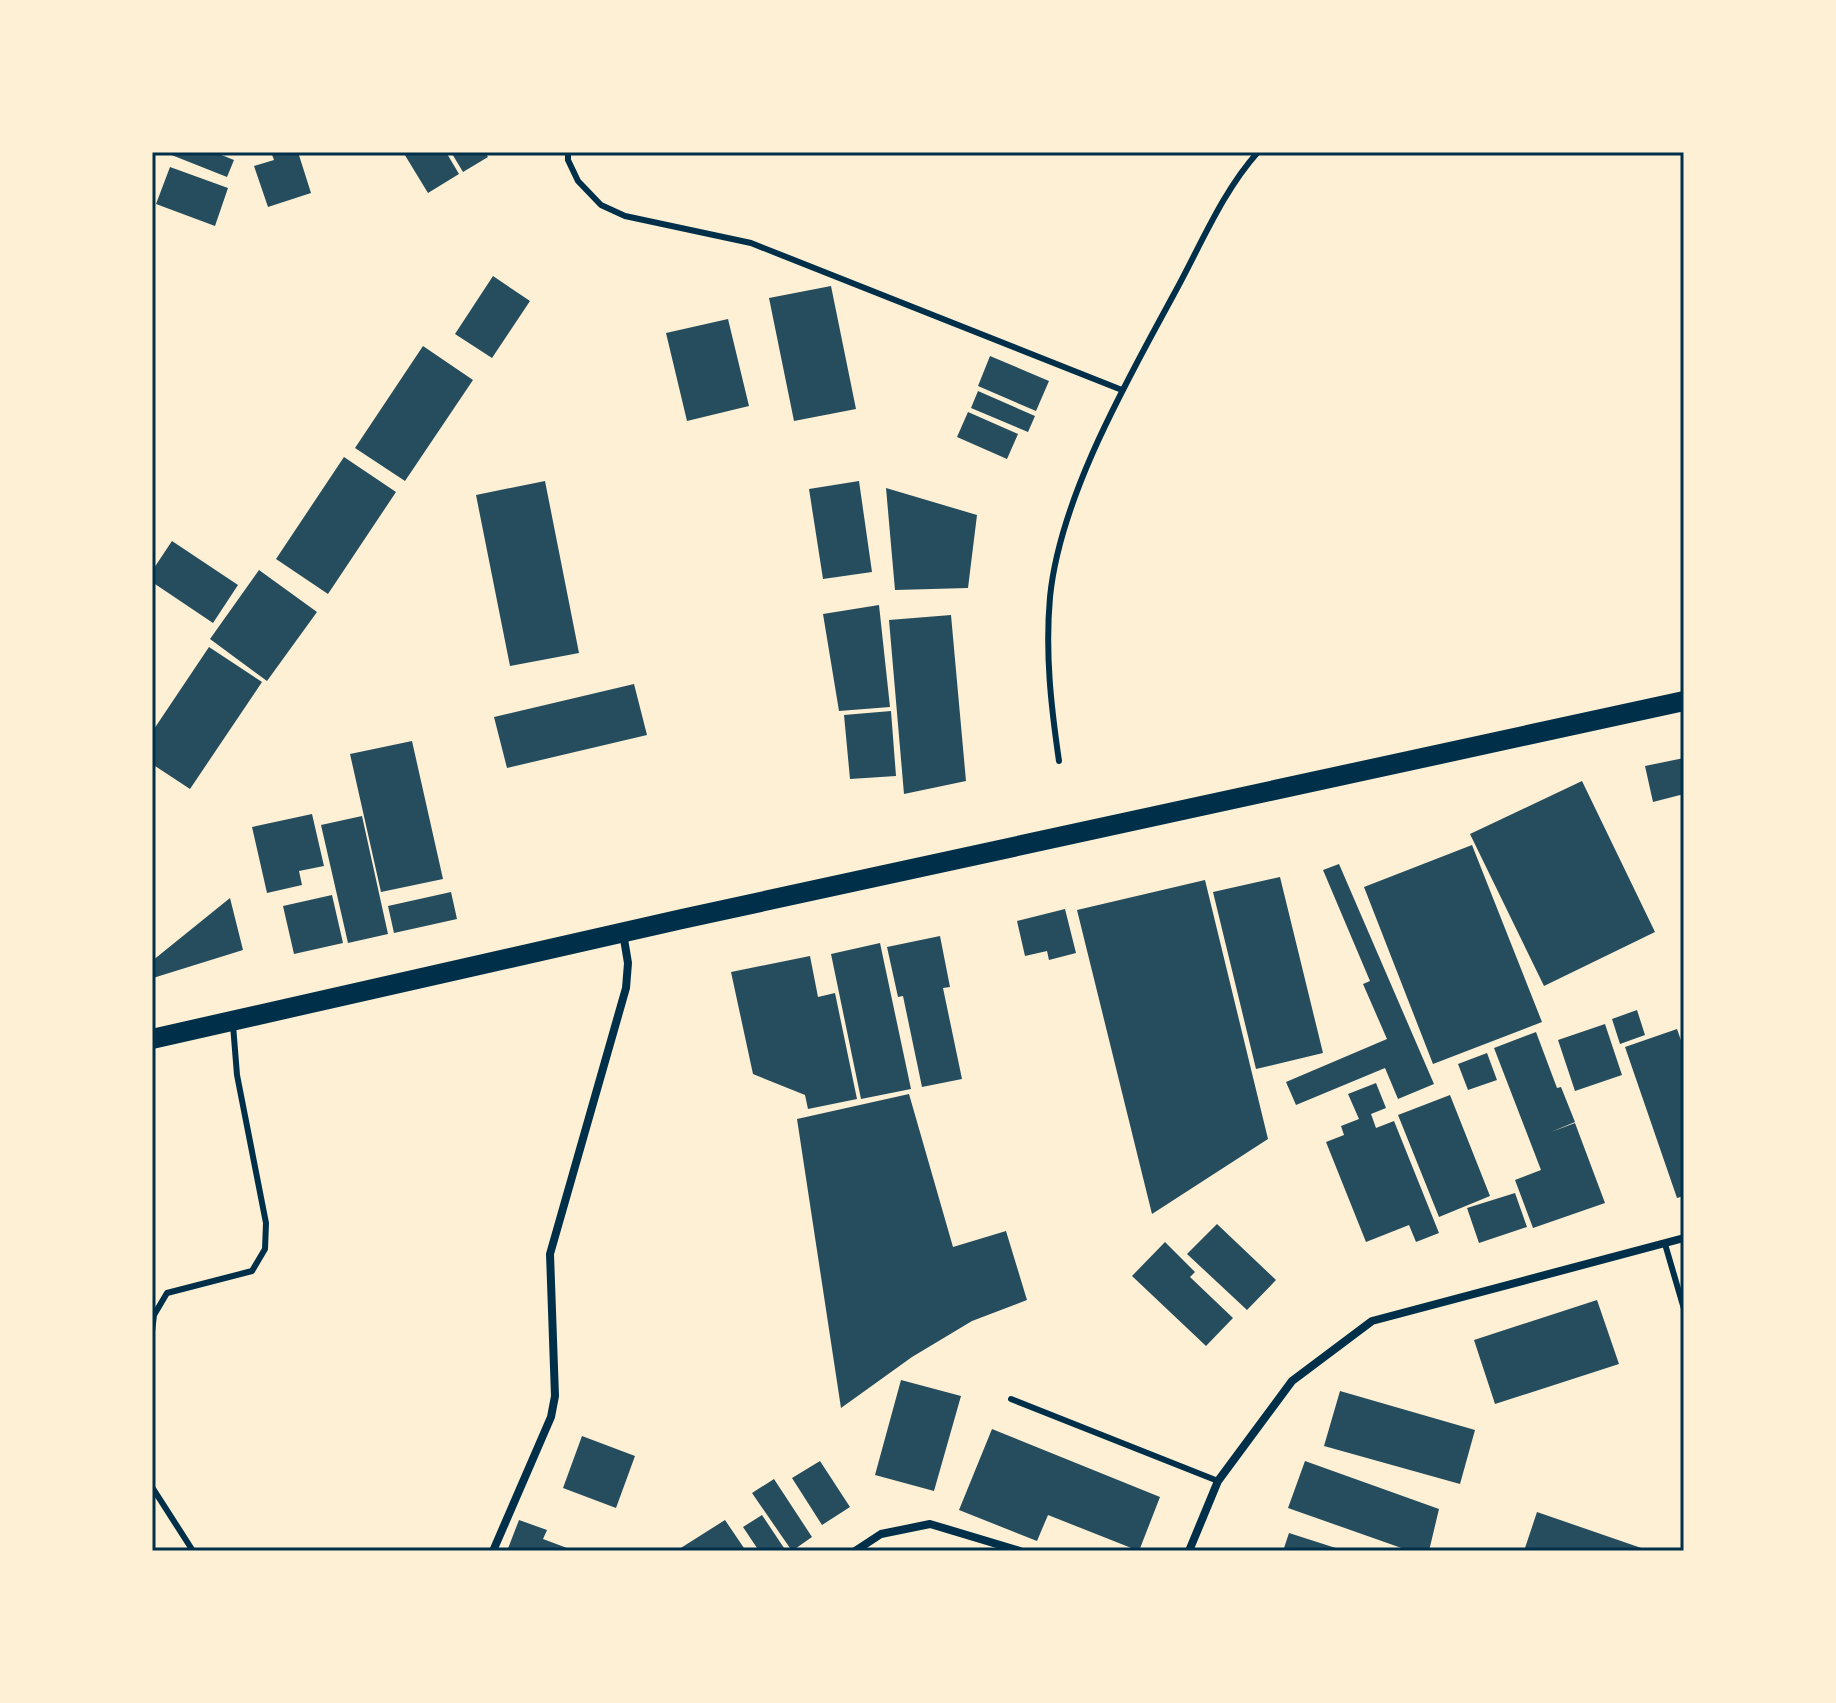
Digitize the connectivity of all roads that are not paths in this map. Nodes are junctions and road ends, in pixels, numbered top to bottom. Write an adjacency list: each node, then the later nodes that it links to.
1 (568, 152): 3 (lane)
2 (1258, 152): 3 (lane)
3 (1122, 390): 5 (lane)
4 (1684, 701): 6 (main road)
5 (1059, 761)
6 (622, 933): 7 (main road); 17 (street)
7 (232, 1021): 8 (main road); 12 (lane)
8 (152, 1039)
9 (1684, 1238): 10 (street)
10 (1665, 1244): 11 (lane); 14 (street)
11 (1684, 1309)
12 (152, 1332)
13 (1011, 1399): 14 (lane)
14 (1218, 1481): 20 (street)
15 (152, 1487): 16 (lane)
16 (193, 1551)
17 (493, 1551)
18 (855, 1551): 19 (street)
19 (1020, 1551)
20 (1189, 1551)

